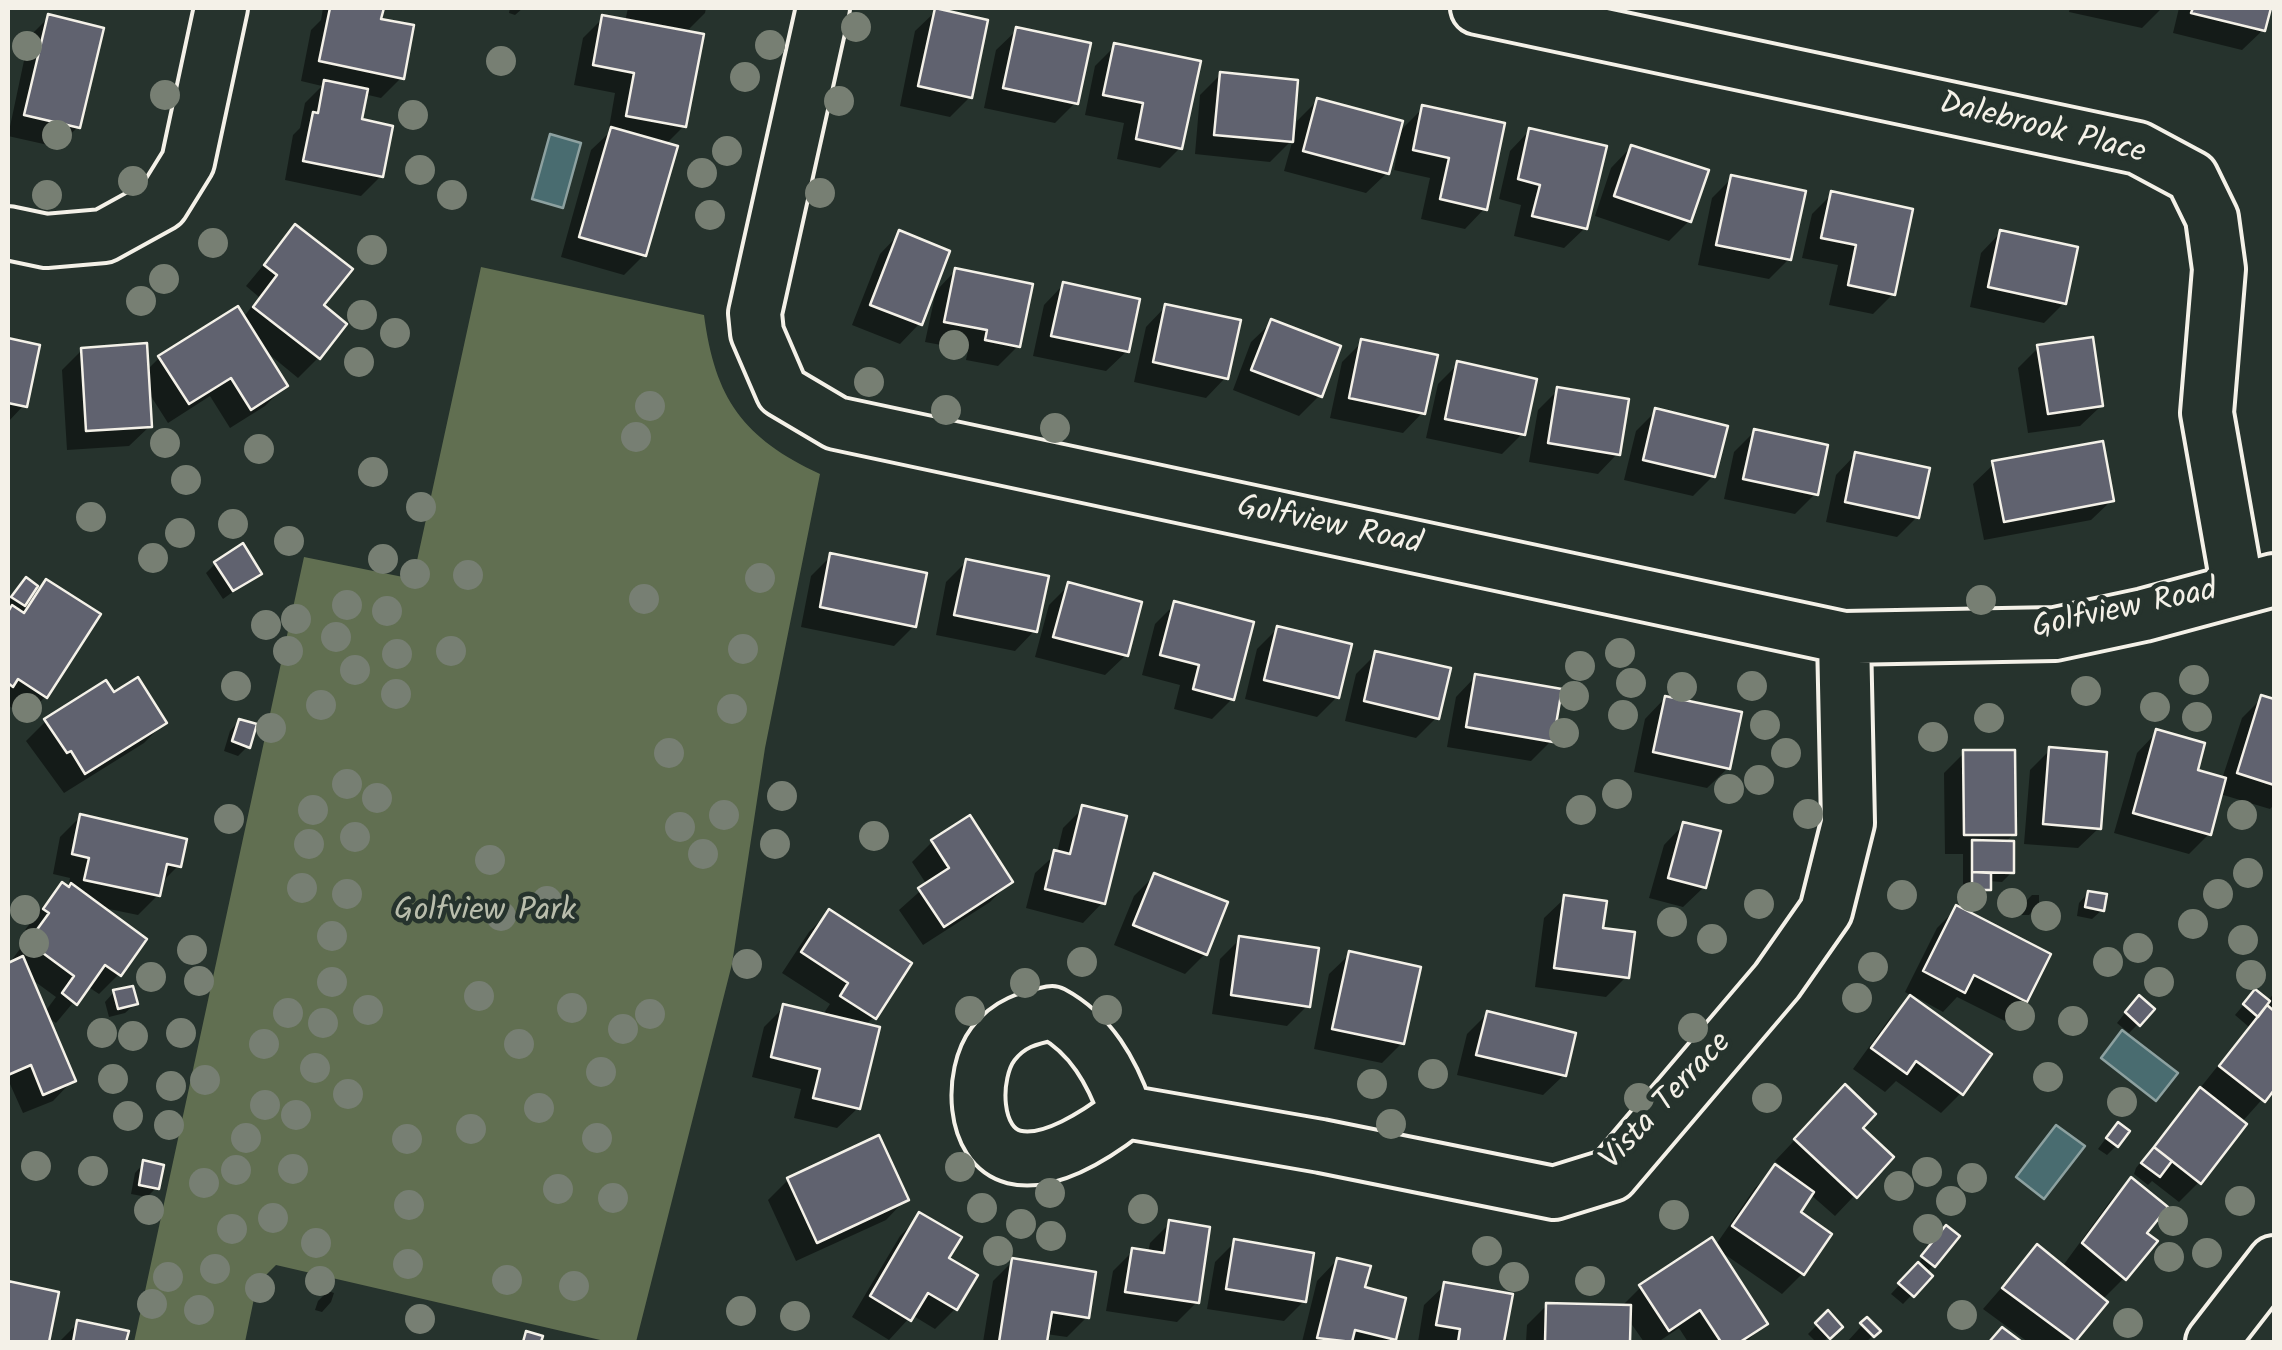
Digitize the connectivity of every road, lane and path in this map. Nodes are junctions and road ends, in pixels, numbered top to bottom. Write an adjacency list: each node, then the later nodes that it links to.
1 (220, 8): 4 (street)
2 (824, 8): 6 (street, Golfview Road)
3 (1477, 8): 5 (street, Dalebrook Place)
4 (8, 232)
5 (2256, 584): 6 (street, Golfview Road)
6 (1844, 638): 7 (street, Vista Terrace)
7 (1126, 1112)
8 (2274, 1262): 9 (street)
9 (2212, 1342)

